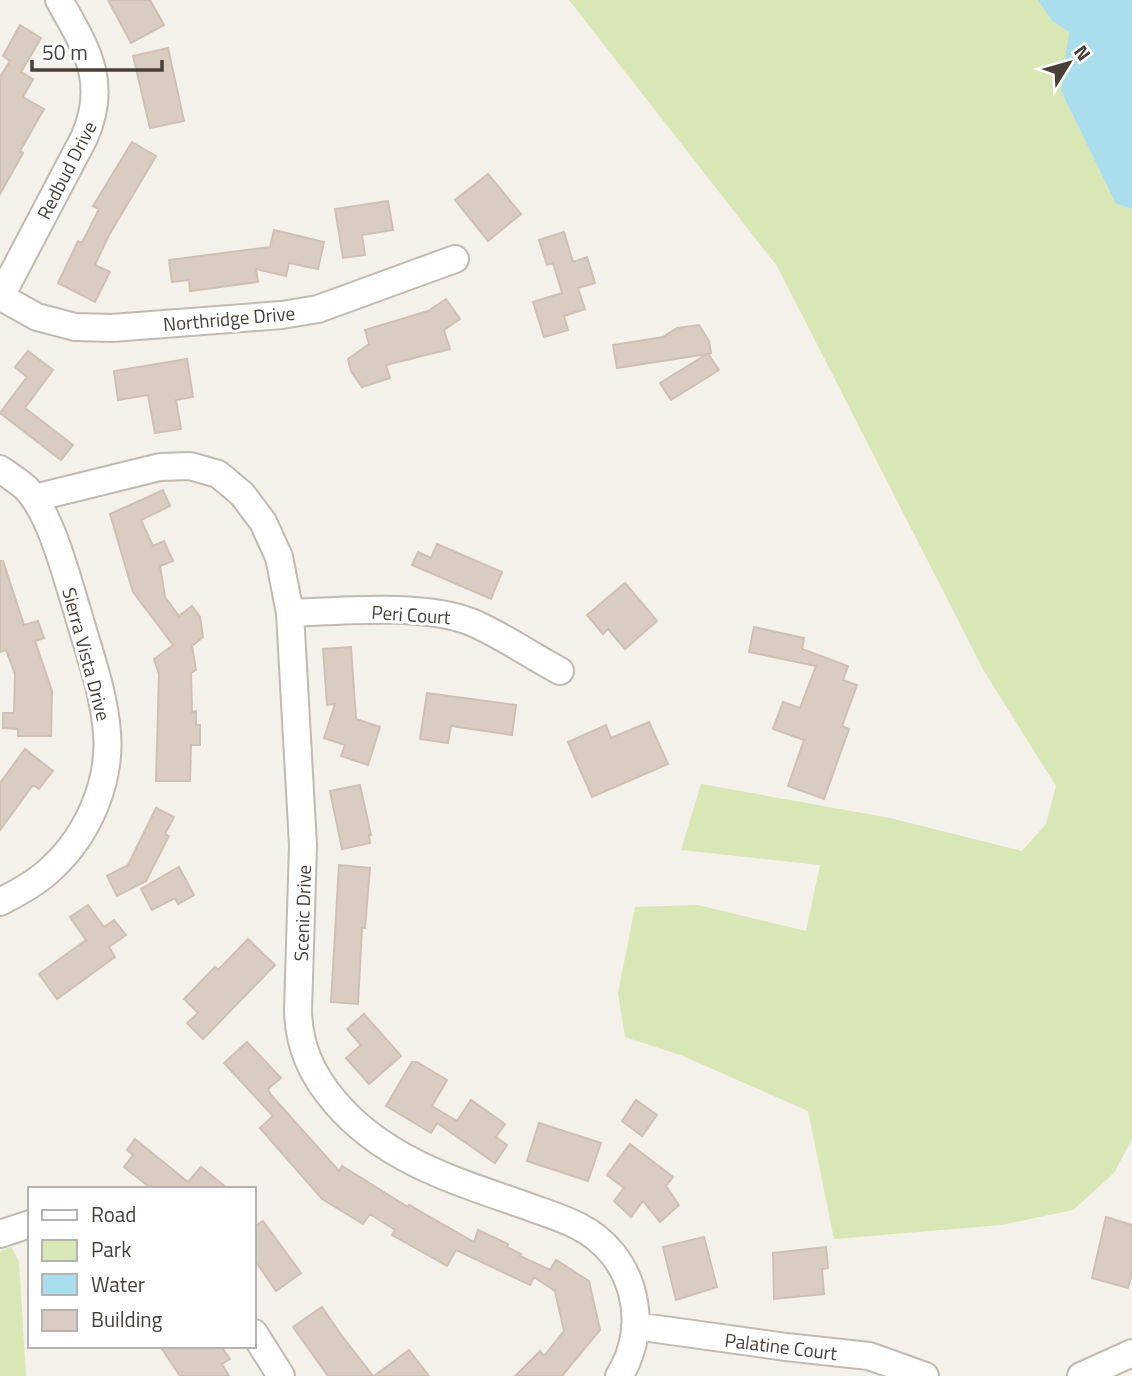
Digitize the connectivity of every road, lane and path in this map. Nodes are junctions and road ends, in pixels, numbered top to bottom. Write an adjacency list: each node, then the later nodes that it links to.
1 (59, 0): 3 (street, Redbud Drive)
2 (455, 259): 3 (street, Northridge Drive)
3 (0, 297)
4 (0, 469): 5 (street, Sierra Vista Drive)
5 (34, 498): 6 (street, Scenic Drive); 8 (street, Sierra Vista Drive)
6 (290, 613): 7 (street, Peri Court); 11 (street, Scenic Drive)
7 (560, 671)
8 (0, 902)
9 (28, 1225): 10 (street)
10 (0, 1234)
11 (635, 1326): 15 (street, Scenic Drive); 16 (street, Palatine Court)
12 (256, 1336): 14 (street)
13 (1132, 1353): 17 (street)
14 (281, 1376)
15 (619, 1376)
16 (925, 1376)
17 (1081, 1376)

